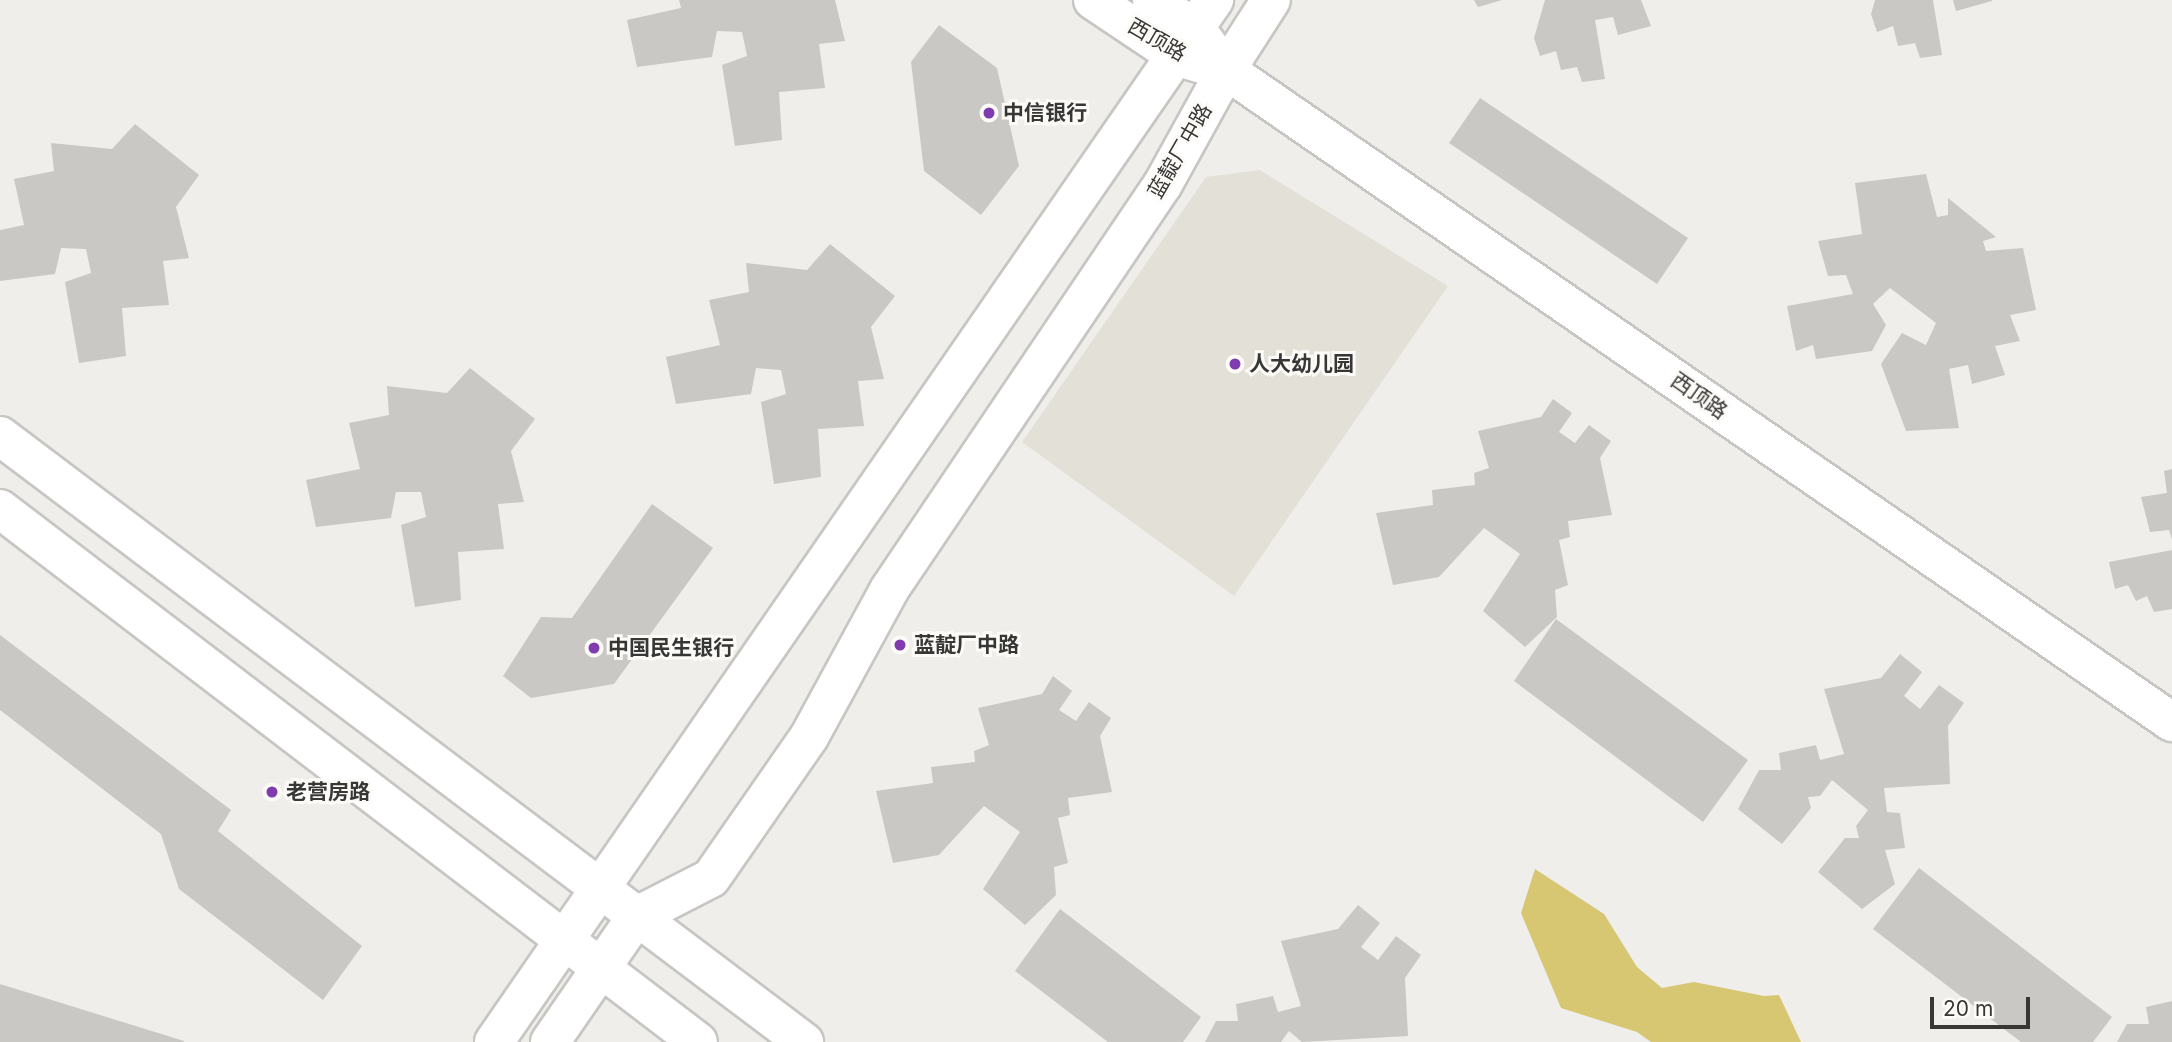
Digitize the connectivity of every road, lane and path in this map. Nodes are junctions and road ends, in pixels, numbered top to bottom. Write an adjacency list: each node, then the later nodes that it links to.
1 (1093, 0): 4 (street, 西顶路)
2 (1152, 0): 4 (street, 西顶路)
3 (1271, 0): 5 (street, 蓝靛厂中路)
4 (1196, 29): 5 (street, 西顶路); 9 (street)
5 (1226, 70): 8 (street, 西顶路); 10 (street, 蓝靛厂中路)
6 (0, 436): 9 (street)
7 (0, 509): 11 (street)
8 (2172, 722)
9 (600, 888): 10 (street); 11 (street)
10 (637, 916): 12 (street, 蓝靛厂中路); 16 (street)
11 (564, 940): 12 (street); 13 (street)
12 (601, 969): 14 (street, 蓝靛厂中路); 15 (street)
13 (494, 1042)
14 (550, 1042)
15 (698, 1042)
16 (804, 1042)

